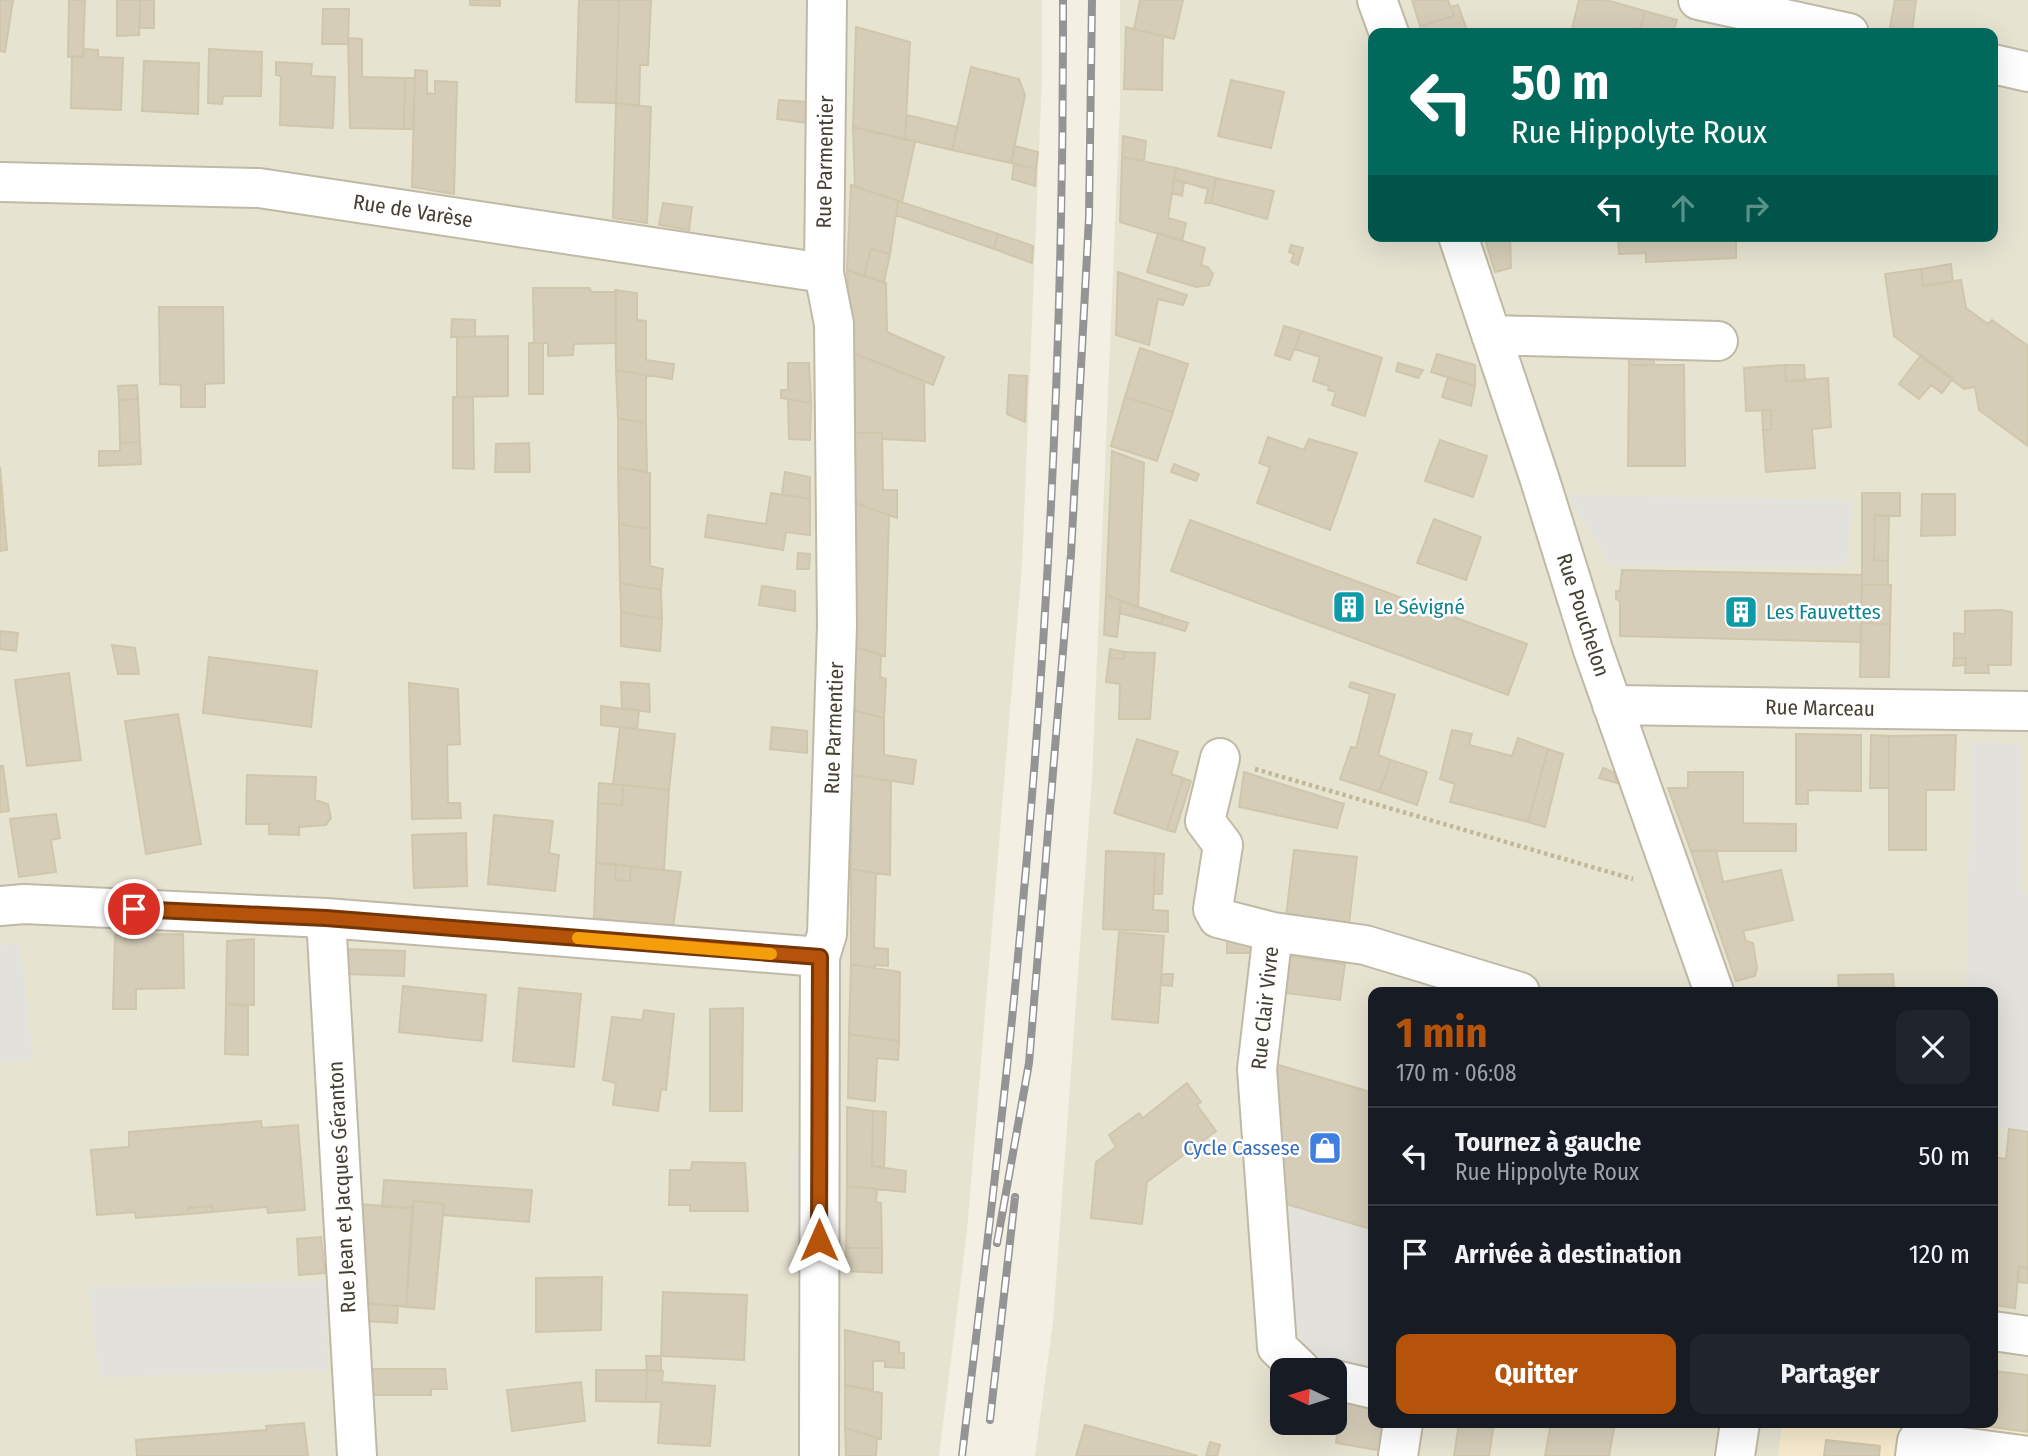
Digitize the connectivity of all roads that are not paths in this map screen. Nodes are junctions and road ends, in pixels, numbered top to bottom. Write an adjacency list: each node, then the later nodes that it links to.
1 (827, 0): 10 (street, Rue Parmentier)
2 (1377, 0): 4 (street)
3 (1708, 1): 5 (street)
4 (1387, 28)
5 (1827, 28)
6 (1998, 65): 7 (street)
7 (2028, 72)
8 (0, 182): 10 (street, Rue de Varèse)
9 (1460, 242): 11 (street, Rue Pouchelon)
10 (824, 273): 19 (street, Rue Parmentier)
11 (1491, 335): 12 (street); 13 (street, Rue Pouchelon)
12 (1718, 341)
13 (1612, 705): 14 (street, Rue Marceau); 21 (street, Rue Pouchelon)
14 (2028, 711)
15 (1220, 758): 18 (street)
16 (0, 906): 17 (street)
17 (326, 918): 19 (street); 29 (street, Rue Jean et Jacques Géranton)
18 (1273, 932): 20 (street, Rue Clair Vivre); 24 (street, Rue Clair Vivre)
19 (820, 957): 30 (street, Rue Parmentier)
20 (1503, 987)
21 (1712, 987)
22 (1998, 1332): 23 (street)
23 (2028, 1336)
24 (1288, 1358)
25 (1348, 1383): 26 (street)
26 (1368, 1388)
27 (1402, 1428): 31 (street)
28 (1739, 1428): 32 (street)
29 (357, 1456)
30 (819, 1456)
31 (1398, 1456)
32 (1735, 1456)
33 (1915, 1456): 34 (street)
34 (2028, 1456)

